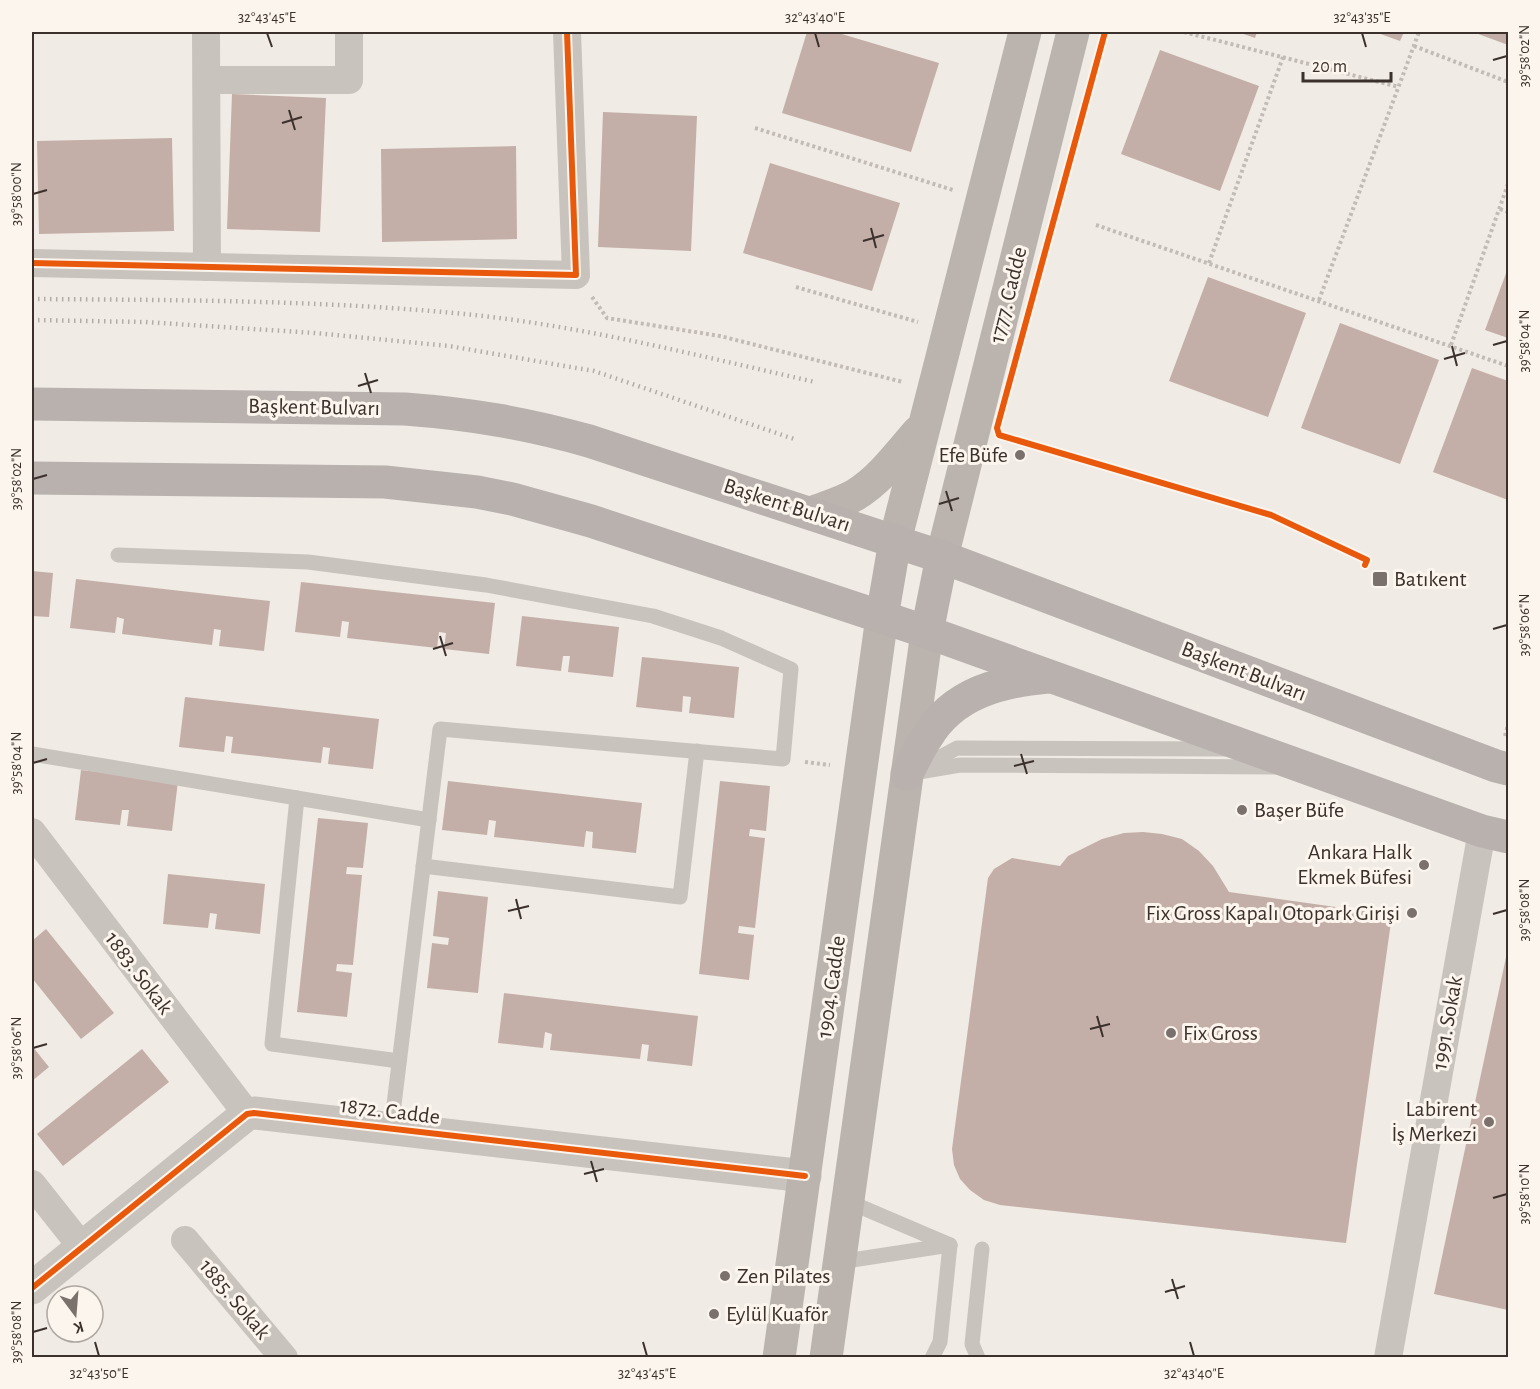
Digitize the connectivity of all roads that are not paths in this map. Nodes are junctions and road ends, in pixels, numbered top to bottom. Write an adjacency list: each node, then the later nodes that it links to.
1 (206, 32): 6 (street)
2 (350, 32): 6 (street)
3 (567, 32): 8 (street)
4 (1025, 32): 10 (main road)
5 (1073, 32): 15 (main road, 1777. Cadde)
6 (207, 80): 8 (street)
7 (32, 263): 8 (street)
8 (207, 267)
9 (32, 404): 12 (main road, Başkent Bulvarı)
10 (923, 426): 12 (main road); 13 (main road)
11 (32, 478): 16 (main road)
12 (811, 513): 13 (main road, Başkent Bulvarı)
13 (895, 541): 15 (main road, Başkent Bulvarı); 16 (main road)
14 (118, 555): 20 (lane)
15 (942, 557): 17 (main road); 23 (main road, Başkent Bulvarı)
16 (882, 617): 17 (main road); 33 (main road, 1904. Cadde)
17 (927, 632): 18 (main road); 24 (main road, 1904. Cadde)
18 (1051, 676): 19 (main road); 24 (main road)
19 (1256, 750): 22 (main road); 24 (lane)
20 (697, 751): 26 (lane); 29 (lane)
21 (32, 754): 25 (lane)
22 (1305, 767): 24 (lane); 28 (main road)
23 (1509, 769)
24 (907, 774): 35 (main road, 1904. Cadde)
25 (297, 798): 26 (lane); 30 (lane)
26 (429, 820): 29 (lane)
27 (32, 832): 31 (street, 1883. Sokak)
28 (1495, 834): 42 (street, 1991. Sokak)
29 (423, 866): 30 (lane)
30 (399, 1061): 32 (lane)
31 (247, 1114): 32 (street, 1872. Cadde); 38 (street)
32 (391, 1129): 33 (street, 1872. Cadde)
33 (805, 1176): 44 (main road, 1904. Cadde)
34 (32, 1184): 38 (street)
35 (847, 1201): 37 (lane); 40 (main road, 1904. Cadde)
36 (185, 1240): 43 (street, 1885. Sokak)
37 (950, 1245): 40 (lane); 46 (lane)
38 (82, 1247): 41 (street)
39 (982, 1249): 47 (lane)
40 (839, 1262): 45 (main road, 1904. Cadde)
41 (32, 1288)
42 (1394, 1356)
43 (284, 1358)
44 (780, 1358)
45 (826, 1358)
46 (932, 1358)
47 (978, 1358)

